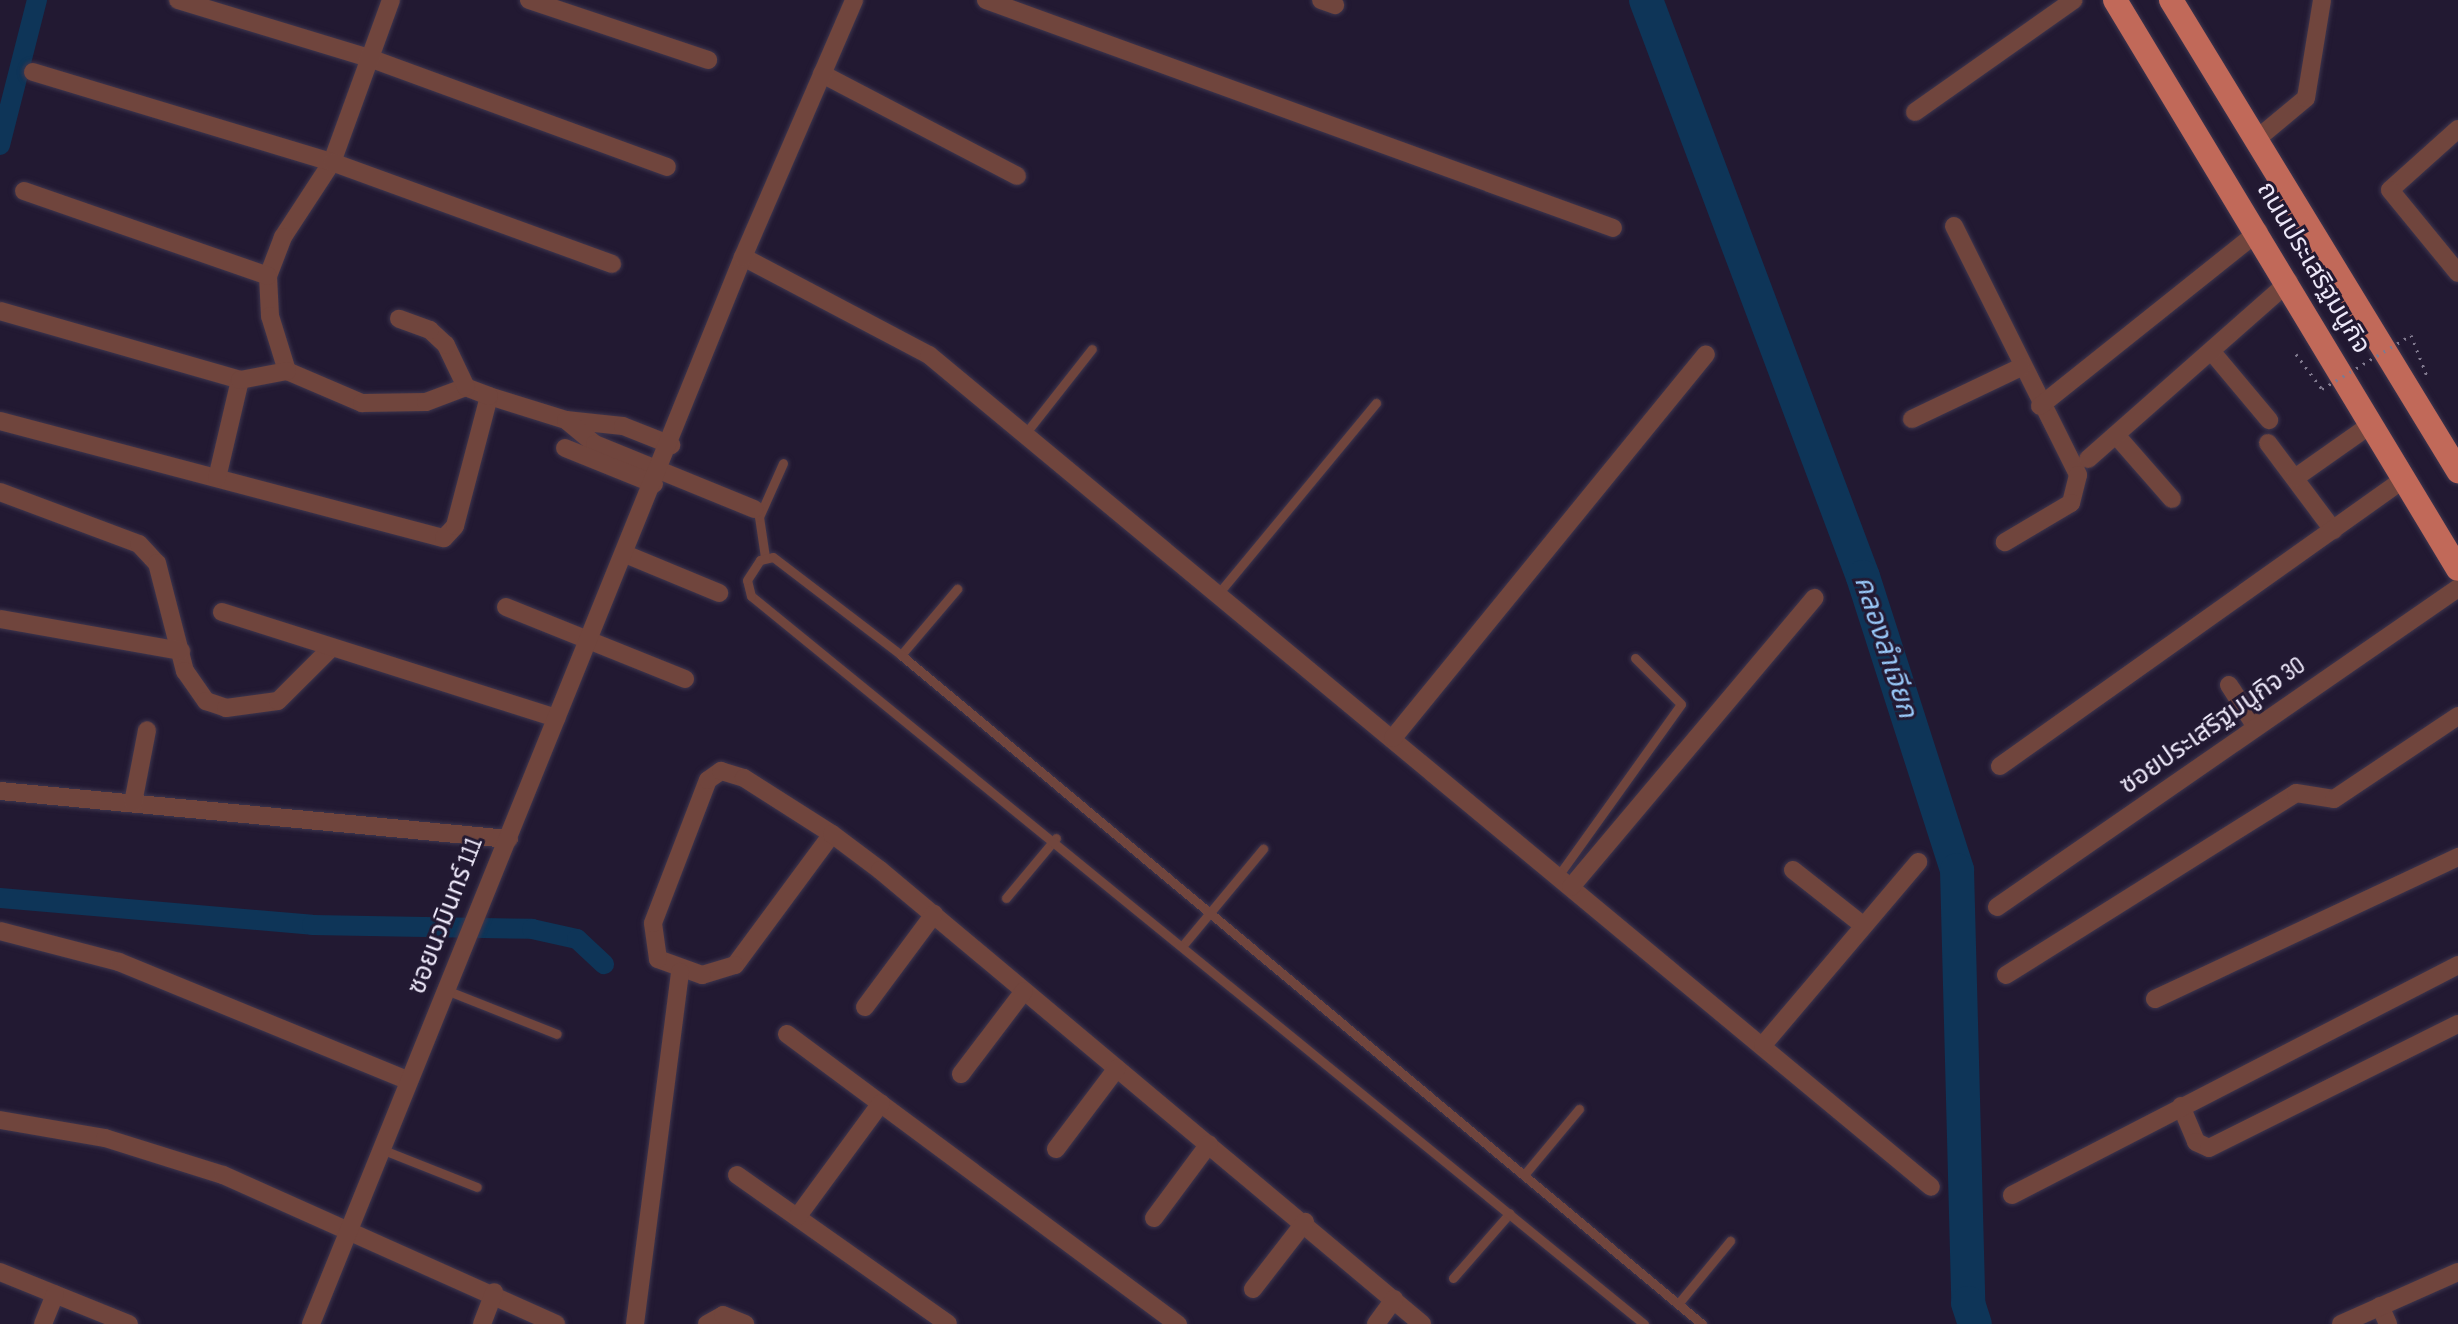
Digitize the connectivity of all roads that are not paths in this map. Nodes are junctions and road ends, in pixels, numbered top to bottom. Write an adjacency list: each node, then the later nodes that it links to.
1 (178, 0): 10 (street)
2 (391, 0): 10 (street)
3 (529, 0): 11 (street)
4 (854, 0): 13 (street)
5 (986, 0): 22 (street)
6 (2074, 0): 14 (street)
7 (2115, 0): 23 (main road, ถนนประเสริฐมนูกิจ)
8 (2171, 0): 16 (main road, ถนนประเสริฐมนูกิจ)
9 (2322, 0): 16 (street)
10 (372, 59): 17 (street); 18 (street)
11 (708, 60)
12 (33, 72): 17 (street)
13 (822, 74): 19 (street); 24 (street)
14 (1915, 112)
15 (2458, 129): 26 (street)
16 (2258, 138): 51 (main road, ถนนประเสริฐมนูกิจ)
17 (332, 162): 25 (street); 27 (street)
18 (667, 167)
19 (1017, 176)
20 (24, 191): 27 (street)
21 (1954, 226): 34 (street)
22 (1613, 228)
23 (2259, 231): 28 (main road, ถนนประเสริฐมนูกิจ); 40 (street)
24 (743, 257): 46 (street); 49 (street)
25 (612, 264)
26 (2458, 273)
27 (268, 276): 35 (street)
28 (2289, 282): 32 (street); 45 (main road, ถนนประเสริฐมนูกิจ)
29 (0, 311): 36 (street)
30 (399, 319): 37 (street)
31 (1092, 349): 46 (lane)
32 (2212, 352): 43 (street); 47 (street)
33 (1706, 354): 85 (street)
34 (2021, 367): 40 (street); 41 (street)
35 (287, 371): 36 (street); 37 (street)
36 (240, 380): 55 (street)
37 (466, 387): 38 (street)
38 (489, 396): 42 (street); 55 (street)
39 (1376, 403): 69 (lane)
40 (2040, 406): 62 (street)
41 (1912, 419)
42 (566, 420): 49 (street); 54 (street)
43 (2269, 420)
44 (0, 421): 55 (street)
45 (2373, 423): 56 (street); 57 (main road, ถนนประเสริฐมนูกิจ)
46 (1025, 434): 69 (street)
47 (2116, 435): 52 (street); 59 (street)
48 (2268, 443): 56 (street)
49 (671, 445): 54 (street)
50 (565, 448): 54 (street)
51 (2454, 454)
52 (2088, 459)
53 (783, 463): 64 (lane)
54 (657, 477): 60 (street); 63 (street)
55 (217, 478)
56 (2295, 478): 61 (street)
57 (2405, 478): 61 (street); 65 (main road, ถนนประเสริฐมนูกิจ)
58 (0, 492): 75 (street)
59 (2172, 499)
60 (754, 509)
61 (2333, 530): 86 (street)
62 (2005, 542)
63 (625, 554): 68 (street); 74 (street)
64 (765, 557): 77 (lane); 90 (lane)
65 (2458, 569)
66 (2458, 588): 83 (street, ซอยประเสริฐมนูกิจ 30)
67 (957, 589): 77 (lane)
68 (719, 593)
69 (1218, 594): 85 (street)
70 (1814, 598): 96 (street)
71 (506, 607): 74 (street)
72 (222, 612): 76 (street)
73 (0, 619): 75 (street)
74 (589, 639): 79 (street); 82 (street)
75 (181, 651): 76 (street)
76 (328, 651): 82 (street)
77 (901, 655): 99 (lane)
78 (1635, 658): 96 (lane)
79 (685, 679)
80 (2229, 685): 83 (street)
81 (2458, 716): 106 (street)
82 (557, 718): 91 (street)
83 (2256, 727): 98 (street, ซอยประเสริฐมนูกิจ 30)
84 (147, 730): 88 (street)
85 (1393, 738): 96 (street)
86 (2000, 766)
87 (0, 791): 88 (street, ซอยนวมินทร์ 111)
88 (133, 803): 91 (street, ซอยนวมินทร์ 111)
89 (832, 834): 100 (street); 105 (street); 105 (street)
90 (1056, 838): 97 (lane); 103 (lane)
91 (509, 839): 107 (street, ซอยนวมินทร์ 111)
92 (1263, 849): 99 (lane)
93 (2458, 857): 109 (street)
94 (1918, 862): 101 (street)
95 (1793, 870): 101 (street)
96 (1564, 881): 114 (street)
97 (1006, 898)
98 (1997, 907)
99 (1213, 909): 103 (lane); 126 (lane)
100 (934, 914): 108 (street); 110 (street)
101 (1864, 926): 114 (street)
102 (0, 931): 117 (street)
103 (1184, 944): 130 (lane)
104 (2458, 965): 119 (street)
105 (680, 972): 151 (street)
106 (2006, 975)
107 (446, 990): 112 (lane); 117 (street, ซอยนวมินทร์ 111)
108 (1024, 991): 115 (street); 116 (street)
109 (2155, 999)
110 (865, 1007)
111 (2458, 1024): 119 (street)
112 (557, 1034)
113 (787, 1034): 118 (street)
114 (1763, 1045): 128 (street)
115 (1117, 1068): 122 (street); 124 (street)
116 (961, 1074)
117 (409, 1081): 123 (street, ซอยนวมินทร์ 111)
118 (881, 1103): 131 (street); 145 (street)
119 (2181, 1106): 129 (street)
120 (1579, 1109): 126 (lane)
121 (0, 1120): 134 (street)
122 (1209, 1144): 132 (street); 133 (street)
123 (381, 1149): 127 (lane); 134 (street, ซอยนวมินทร์ 111)
124 (1056, 1149)
125 (737, 1175): 131 (street)
126 (1524, 1175): 143 (lane)
127 (477, 1187)
128 (1931, 1187)
129 (2012, 1195)
130 (1510, 1213): 138 (lane); 157 (lane)
131 (798, 1216): 154 (street)
132 (1154, 1218)
133 (1305, 1222): 139 (street); 142 (street)
134 (351, 1227): 140 (street); 148 (street, ซอยนวมินทร์ 111)
135 (1730, 1241): 143 (lane)
136 (0, 1272): 141 (street)
137 (2458, 1272): 144 (street)
138 (1453, 1278)
139 (1253, 1289)
140 (494, 1292): 149 (street); 150 (street)
141 (55, 1294): 146 (street); 147 (street)
142 (1394, 1299): 155 (street); 156 (street)
143 (1678, 1304): 158 (lane)
144 (2380, 1306): 159 (street); 160 (street)
145 (1176, 1323)
146 (43, 1324)
147 (129, 1324)
148 (311, 1324)
149 (482, 1324)
150 (556, 1324)
151 (635, 1324)
152 (707, 1324): 153 (street)
153 (745, 1324)
154 (948, 1324)
155 (1376, 1324)
156 (1422, 1324)
157 (1644, 1324)
158 (1702, 1324)
159 (2341, 1324)
160 (2388, 1324)

